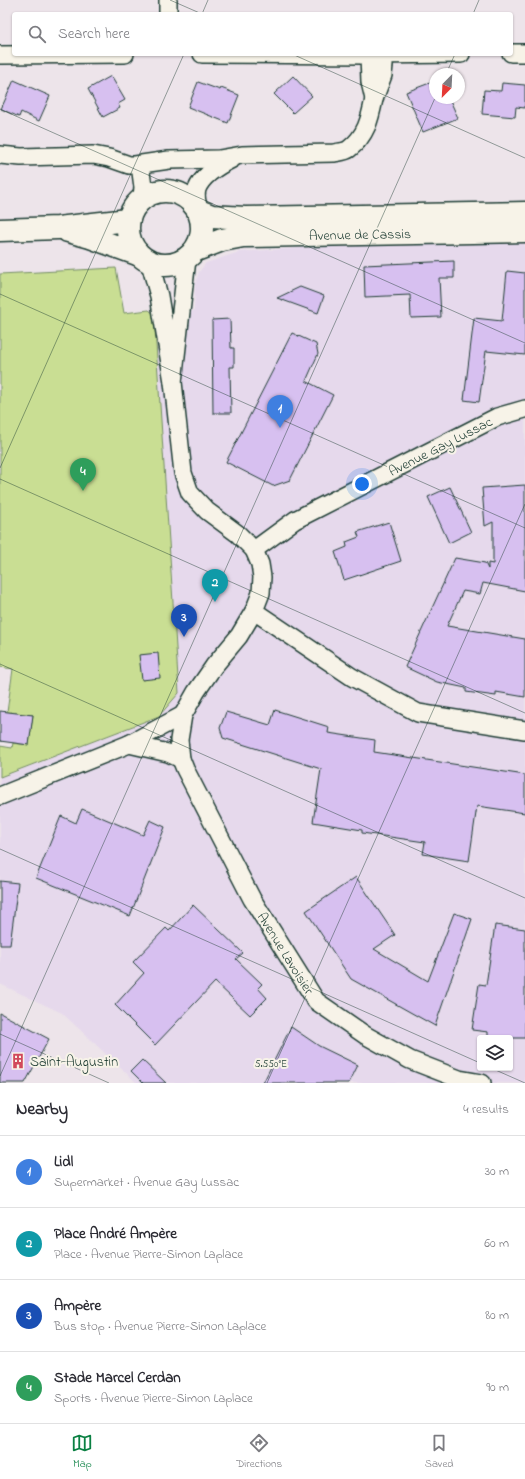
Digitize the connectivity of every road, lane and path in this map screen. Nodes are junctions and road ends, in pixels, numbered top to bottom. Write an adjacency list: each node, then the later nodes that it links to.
1 (168, 0): 2 (street)
2 (168, 12)
3 (513, 53): 4 (street)
4 (525, 53)
5 (0, 55): 6 (street)
6 (12, 55)
7 (377, 56): 9 (street)
8 (0, 155): 11 (street)
9 (242, 155): 10 (street); 12 (street)
10 (169, 160): 11 (street); 12 (street)
11 (140, 165): 13 (street)
12 (198, 188): 14 (street)
13 (142, 199): 14 (main road); 16 (main road)
14 (199, 211): 15 (main road, Avenue de Cassis); 20 (main road)
15 (525, 213)
16 (128, 220): 17 (main road, Avenue de Cassis); 21 (main road)
17 (58, 228): 18 (main road, Avenue de Cassis); 21 (main road, Avenue de Cassis)
18 (0, 230)
19 (525, 231): 20 (main road, Avenue de Cassis)
20 (192, 254): 21 (main road, Avenue de Cassis); 22 (street)
21 (144, 258): 22 (street)
22 (173, 382): 24 (street)
23 (525, 409): 24 (street, Avenue Gay Lussac)
24 (254, 550): 25 (street, Avenue Lavoisier)
25 (254, 611): 26 (street, Avenue Lavoisier); 27 (street)
26 (184, 715): 28 (street); 29 (street, Avenue Lavoisier)
27 (525, 730)
28 (129, 744): 29 (street); 30 (street)
29 (181, 759): 31 (street, Avenue Lavoisier)
30 (0, 796)
31 (482, 1083)

